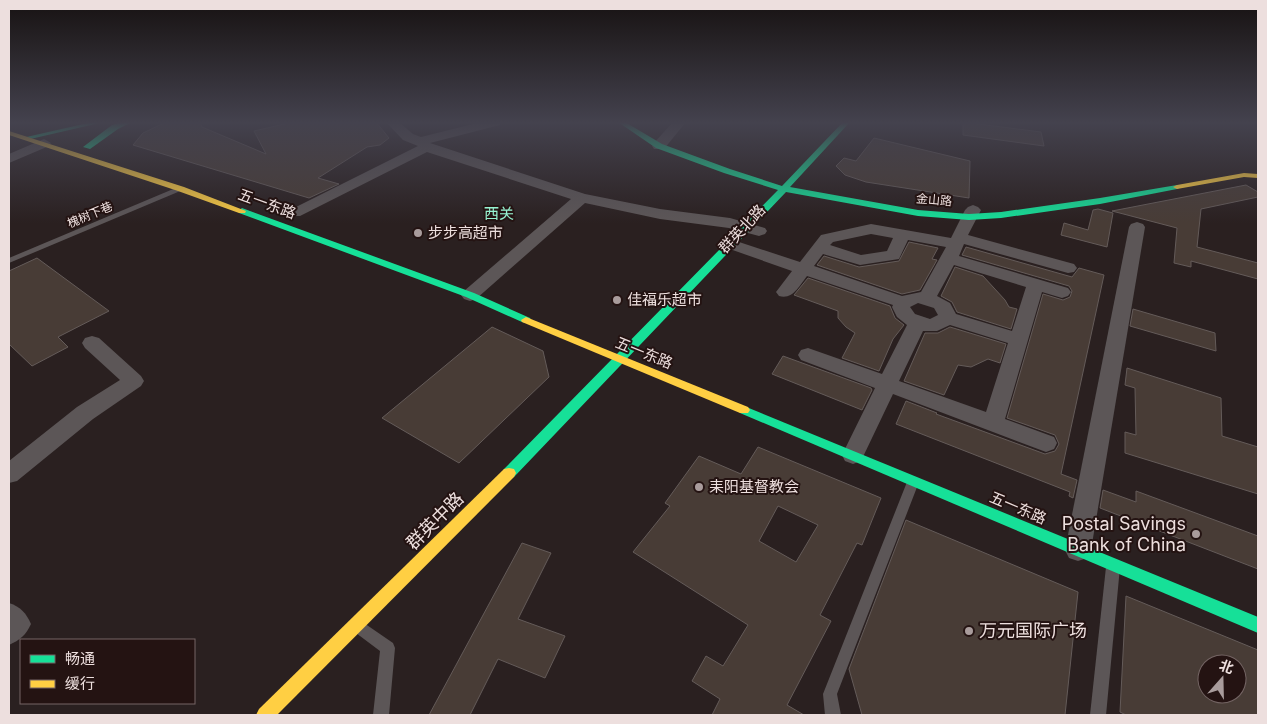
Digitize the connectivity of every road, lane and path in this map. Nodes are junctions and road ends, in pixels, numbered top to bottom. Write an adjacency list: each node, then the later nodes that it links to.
1 (78, 156): 12 (main road, 五一东路)
2 (104, 156): 26 (main road, 五一东路)
3 (402, 156): 14 (street)
4 (458, 156): 13 (street)
5 (699, 156): 10 (main road, 金山路)
6 (815, 156): 10 (main road, 群英北路)
7 (830, 156): 11 (main road)
8 (1258, 170): 15 (main road, 金山路)
9 (1258, 176): 15 (main road, 金山路)
10 (787, 186): 11 (main road, 金山路); 17 (main road, 群英北路)
11 (803, 187): 15 (main road, 金山路)
12 (181, 189): 22 (lane, 槐树下巷); 26 (main road, 五一东路)
13 (582, 198): 17 (street); 26 (street)
14 (295, 213)
15 (971, 213): 20 (street)
16 (1137, 227): 46 (street)
17 (758, 228): 21 (main road, 群英北路)
18 (904, 235): 19 (street); 19 (street); 20 (street)
19 (819, 247): 24 (street)
20 (955, 247): 23 (street); 25 (street); 29 (street)
21 (738, 250): 24 (street); 35 (main road, 群英北路)
22 (9, 261)
23 (1068, 268)
24 (803, 269): 27 (street); 30 (street)
25 (1036, 284): 28 (street); 33 (street)
26 (480, 291): 37 (main road, 五一东路)
27 (785, 292)
28 (1062, 292)
29 (927, 298): 30 (street); 31 (street)
30 (903, 302): 32 (street)
31 (947, 318): 32 (street); 33 (street)
32 (917, 323): 40 (street)
33 (1018, 340): 41 (street)
34 (92, 343): 44 (street)
35 (625, 348): 37 (main road, 群英中路); 38 (main road, 五一东路)
36 (808, 355): 40 (street)
37 (619, 359): 38 (main road, 五一东路); 49 (main road, 群英中路)
38 (634, 365): 39 (main road); 43 (main road, 五一东路)
39 (624, 376)
40 (887, 384): 41 (street); 43 (street)
41 (993, 423): 42 (street)
42 (1046, 443)
43 (857, 446): 45 (main road, 五一东路)
44 (9, 474)
45 (914, 481): 46 (main road, 五一东路); 54 (lane)
46 (1080, 538): 47 (main road, 五一东路)
47 (1114, 565): 50 (main road, 五一东路); 55 (lane)
48 (9, 616): 51 (street)
49 (357, 625): 52 (main road, 群英中路); 53 (lane)
50 (1258, 625)
51 (9, 632)
52 (265, 715)
53 (380, 715)
54 (833, 715)
55 (1098, 715)

